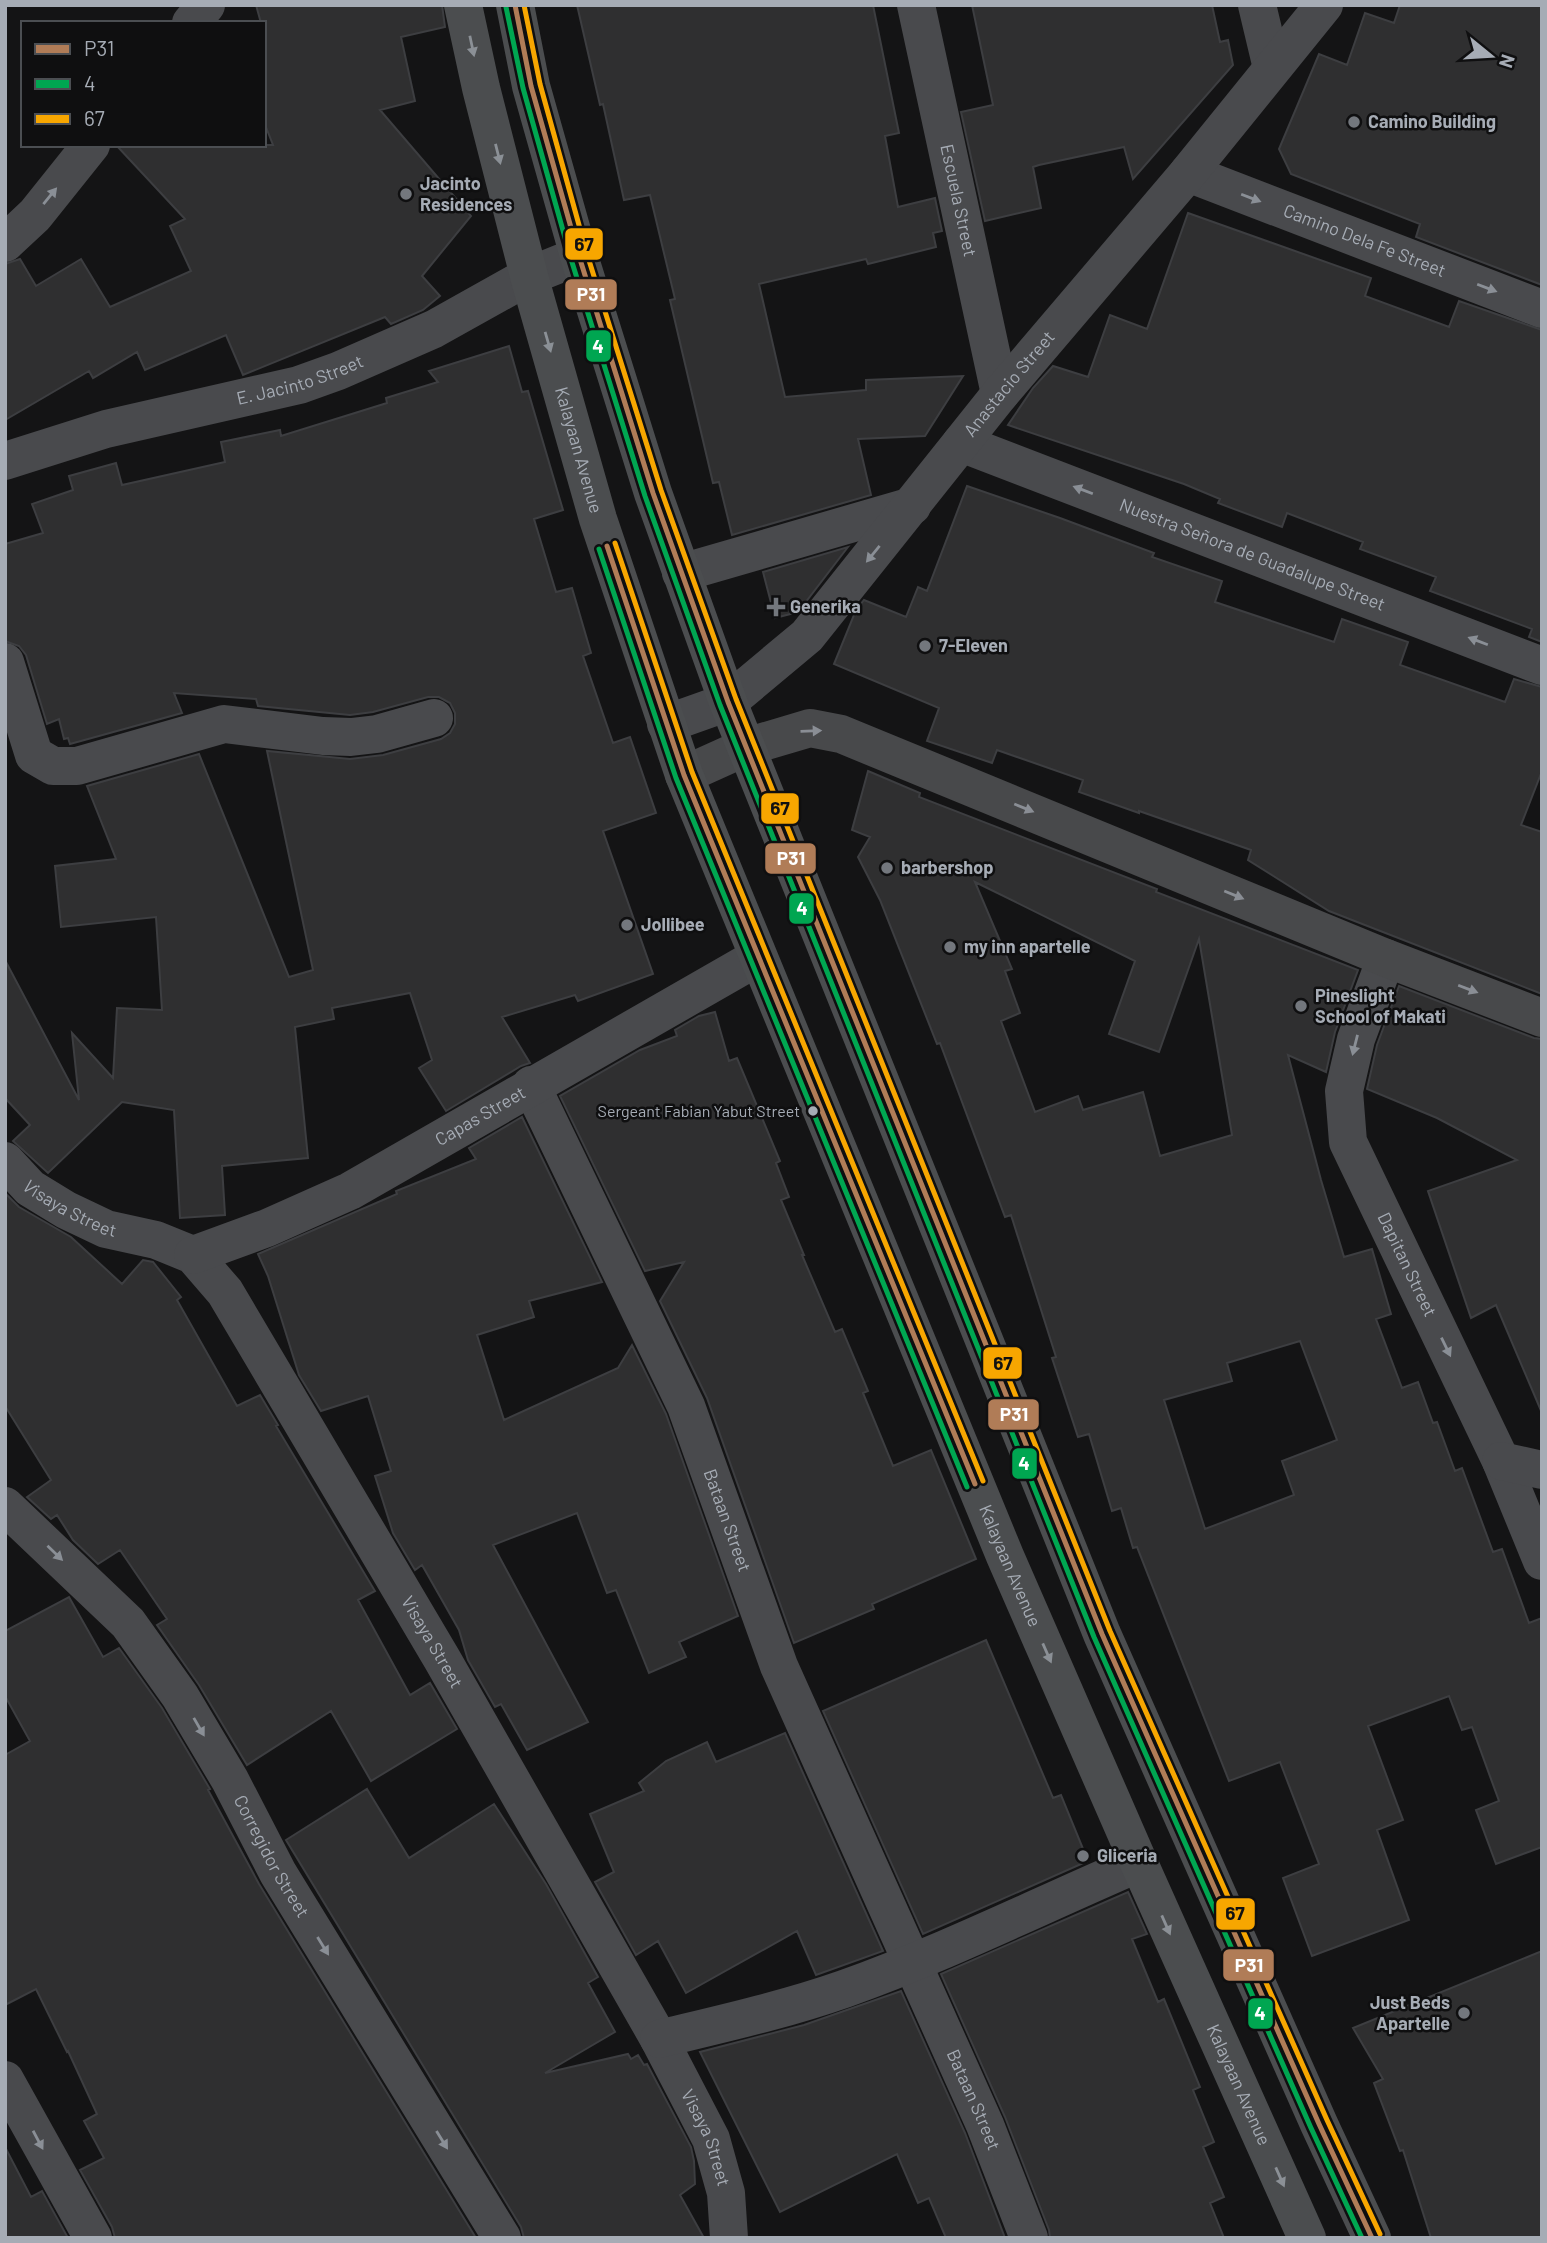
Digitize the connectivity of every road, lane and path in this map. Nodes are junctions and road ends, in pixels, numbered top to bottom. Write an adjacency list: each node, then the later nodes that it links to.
1 (205, 5): 7 (street)
2 (463, 5): 13 (main road, Kalayaan Avenue, one-way to 13)
3 (514, 5): 12 (main road)
4 (916, 5): 15 (street, Escuela Street)
5 (1257, 5): 8 (street)
6 (1324, 5): 8 (street, Anastacio Street)
7 (193, 21)
8 (1272, 68): 10 (street, Anastacio Street)
9 (89, 147): 11 (street, one-way to 9)
10 (1188, 173): 14 (street, Camino Dela Fe Street, one-way to 14); 15 (street, Anastacio Street)
11 (5, 243)
12 (579, 256): 13 (street, E. Jacinto Street); 19 (main road)
13 (529, 276): 17 (street, E. Jacinto Street); 24 (main road, Kalayaan Avenue, one-way to 24)
14 (1542, 309)
15 (1000, 394): 16 (street, Anastacio Street)
16 (961, 443): 18 (street, Anastacio Street); 21 (street, Nuestra Señora de Guadalupe Street, one-way to 16)
17 (5, 461)
18 (912, 506): 19 (street); 22 (street, Anastacio Street, one-way to 22)
19 (681, 573): 22 (main road)
20 (5, 662): 23 (street)
21 (1542, 666)
22 (728, 702): 24 (street, Anastacio Street); 25 (main road)
23 (435, 718)
24 (666, 724): 26 (main road, Kalayaan Avenue)
25 (746, 747): 26 (street); 28 (street, one-way to 28); 46 (main road)
26 (684, 775): 27 (main road, Kalayaan Avenue)
27 (758, 957): 30 (street, Capas Street); 37 (main road, Kalayaan Avenue, one-way to 37)
28 (1386, 958): 29 (street, one-way to 29); 33 (street, Dapitan Street, one-way to 33)
29 (1542, 1018)
30 (531, 1085): 32 (street, Capas Street); 38 (street, Bataan Street)
31 (5, 1161): 32 (street, Visaya Street)
32 (193, 1255): 39 (street, Visaya Street)
33 (1501, 1461): 34 (street); 36 (street, Dapitan Street)
34 (1542, 1470)
35 (5, 1506): 42 (street, Corregidor Street, one-way to 42)
36 (1542, 1561)
37 (1139, 1863): 38 (street); 45 (main road, Kalayaan Avenue, one-way to 45)
38 (912, 1962): 39 (street); 44 (street, Bataan Street)
39 (659, 2039): 43 (street, Visaya Street)
40 (5, 2080): 41 (street, one-way to 41)
41 (93, 2238)
42 (502, 2238)
43 (729, 2238)
44 (1029, 2238)
45 (1307, 2238)
46 (1372, 2238)

